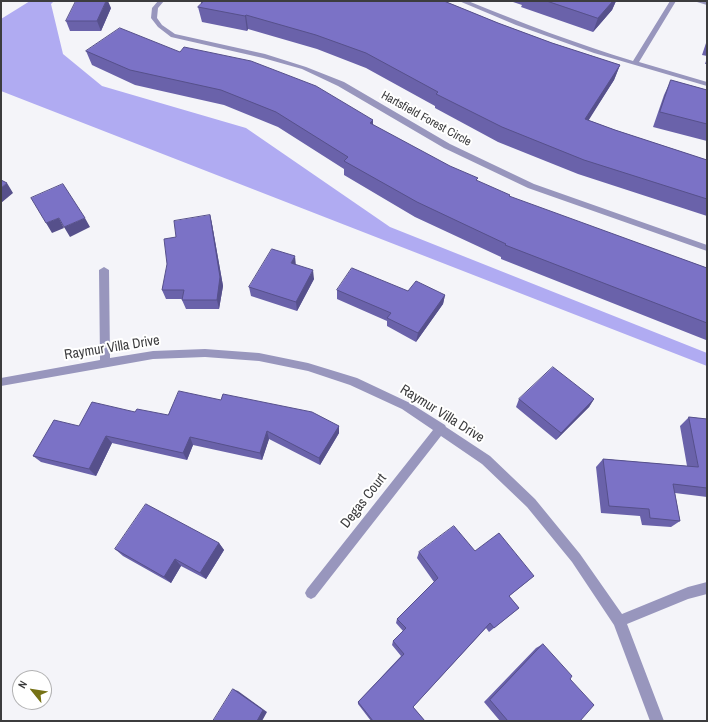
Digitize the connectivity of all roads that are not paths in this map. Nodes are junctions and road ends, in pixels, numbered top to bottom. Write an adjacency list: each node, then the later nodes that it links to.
1 (161, 1): 8 (street, Hartsfield Forest Circle)
2 (462, 1): 6 (street)
3 (673, 1): 6 (street)
4 (698, 1): 5 (street)
5 (707, 3)
6 (636, 62): 7 (street)
7 (707, 84)
8 (707, 248)
9 (104, 270): 10 (street)
10 (105, 363): 11 (street, Raymur Villa Drive); 12 (street, Raymur Villa Drive)
11 (1, 382)
12 (441, 428): 14 (street, Degas Court); 15 (street, Raymur Villa Drive)
13 (707, 588): 15 (street)
14 (311, 593)
15 (619, 621): 16 (street, Raymur Villa Drive)
16 (657, 721)

